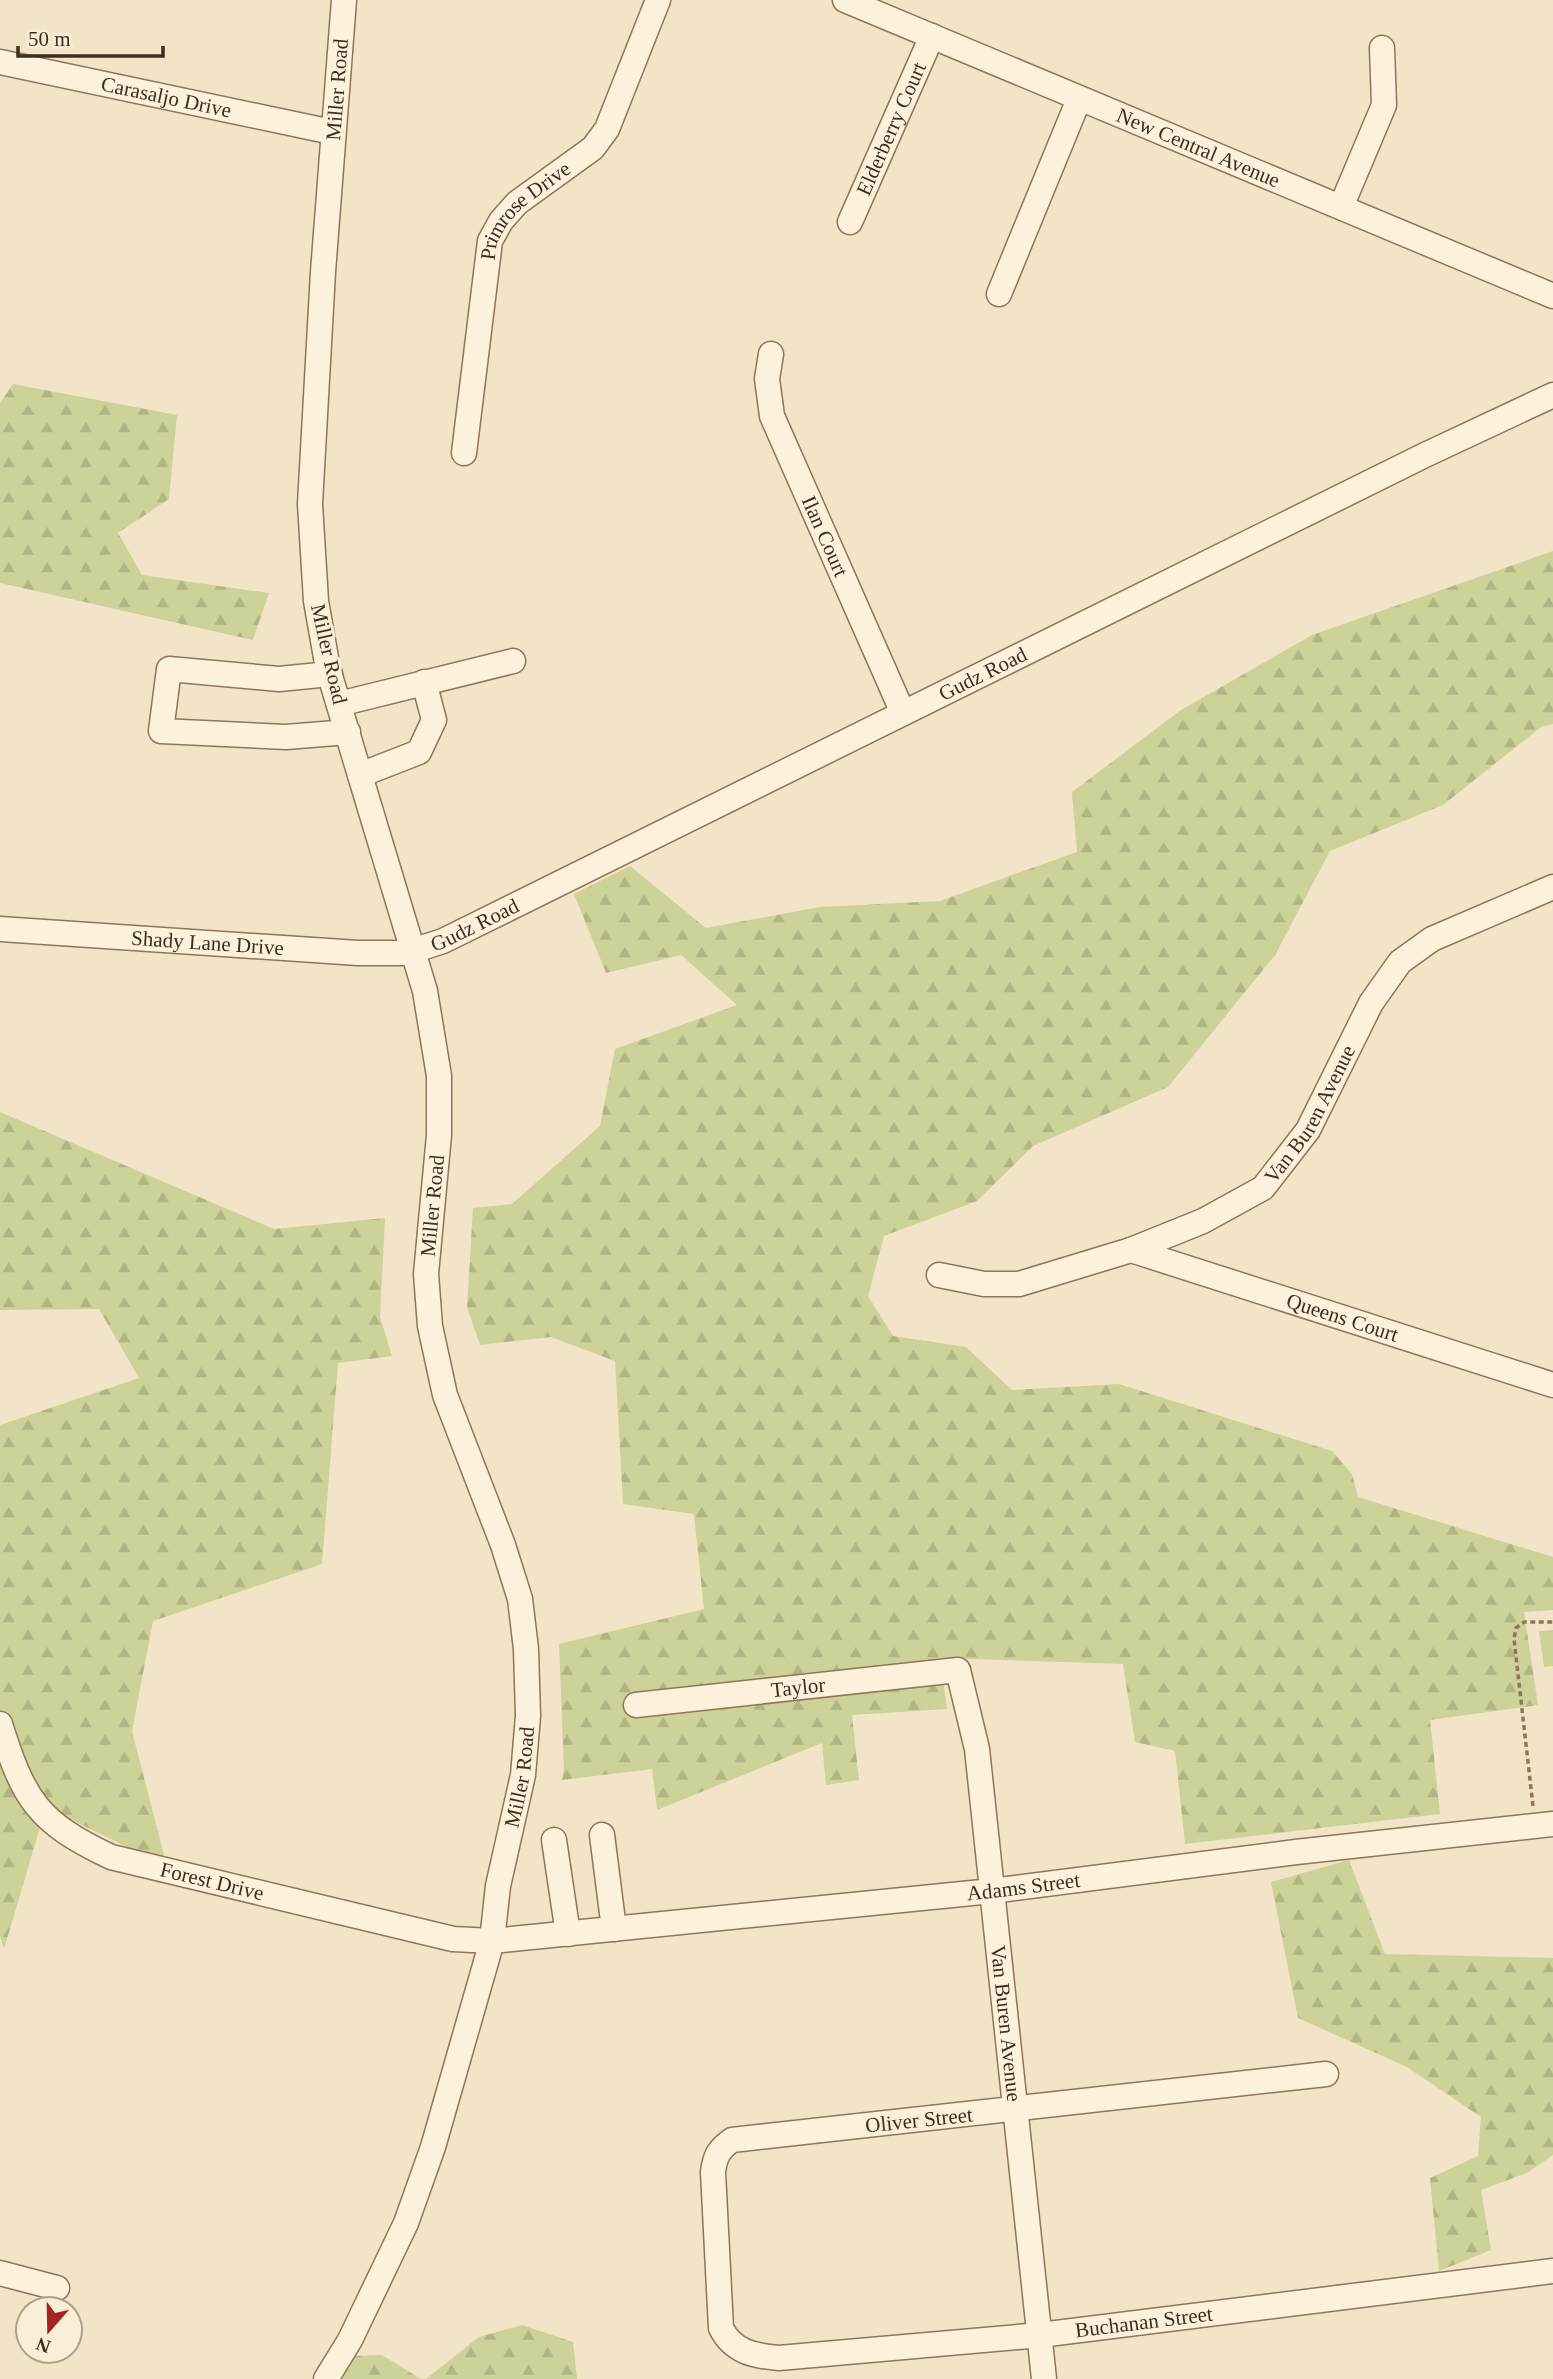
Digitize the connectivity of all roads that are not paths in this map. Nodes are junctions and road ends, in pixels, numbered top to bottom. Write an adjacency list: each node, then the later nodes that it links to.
1 (344, 0): 9 (street, Miller Road)
2 (658, 0): 16 (street, Primrose Drive)
3 (845, 0): 4 (street, New Central Avenue)
4 (897, 10): 5 (street, New Central Avenue)
5 (932, 36): 8 (street, New Central Avenue); 11 (street, Elderberry Court)
6 (1382, 48): 10 (street)
7 (0, 62): 9 (street, Carasaljo Drive)
8 (1079, 99): 10 (street, New Central Avenue); 12 (street)
9 (332, 132): 18 (street, Miller Road)
10 (1341, 208): 13 (street, New Central Avenue)
11 (850, 222)
12 (999, 294)
13 (1553, 296)
14 (771, 354): 21 (street, Ilan Court)
15 (1553, 395): 21 (street, Gudz Road)
16 (464, 453)
17 (513, 661): 19 (street)
18 (330, 674): 20 (street, Miller Road); 22 (street)
19 (424, 682): 20 (street); 23 (street)
20 (339, 704): 22 (street, Miller Road)
21 (903, 713): 26 (street, Gudz Road)
22 (348, 732): 23 (street, Miller Road)
23 (360, 775): 26 (street, Miller Road)
24 (1553, 887): 27 (street, Van Buren Avenue)
25 (0, 929): 26 (street, Shady Lane Drive)
26 (414, 951): 39 (street, Miller Road)
27 (1131, 1250): 28 (street, Van Buren Avenue); 29 (street, Queens Court)
28 (939, 1275)
29 (1553, 1385)
30 (957, 1670): 31 (street, Taylor); 36 (street, Van Buren Avenue)
31 (636, 1705)
32 (0, 1724): 39 (street, Forest Drive)
33 (1544, 1825): 36 (street, Adams Street)
34 (602, 1835): 37 (street)
35 (554, 1840): 38 (street)
36 (992, 1891): 37 (street, Adams Street); 41 (street, Van Buren Avenue)
37 (614, 1929): 38 (street, Adams Street)
38 (568, 1934): 39 (street, Adams Street)
39 (492, 1941): 47 (street, Miller Road)
40 (1326, 2074): 41 (street, Oliver Street)
41 (1015, 2109): 45 (street, Van Buren Avenue); 46 (street, Oliver Street)
42 (1553, 2271): 45 (street, Buchanan Street)
43 (0, 2273): 44 (street)
44 (57, 2288)
45 (1040, 2335): 46 (street, Buchanan Street); 48 (street, Van Buren Avenue)
46 (737, 2347)
47 (326, 2379)
48 (1044, 2379)

